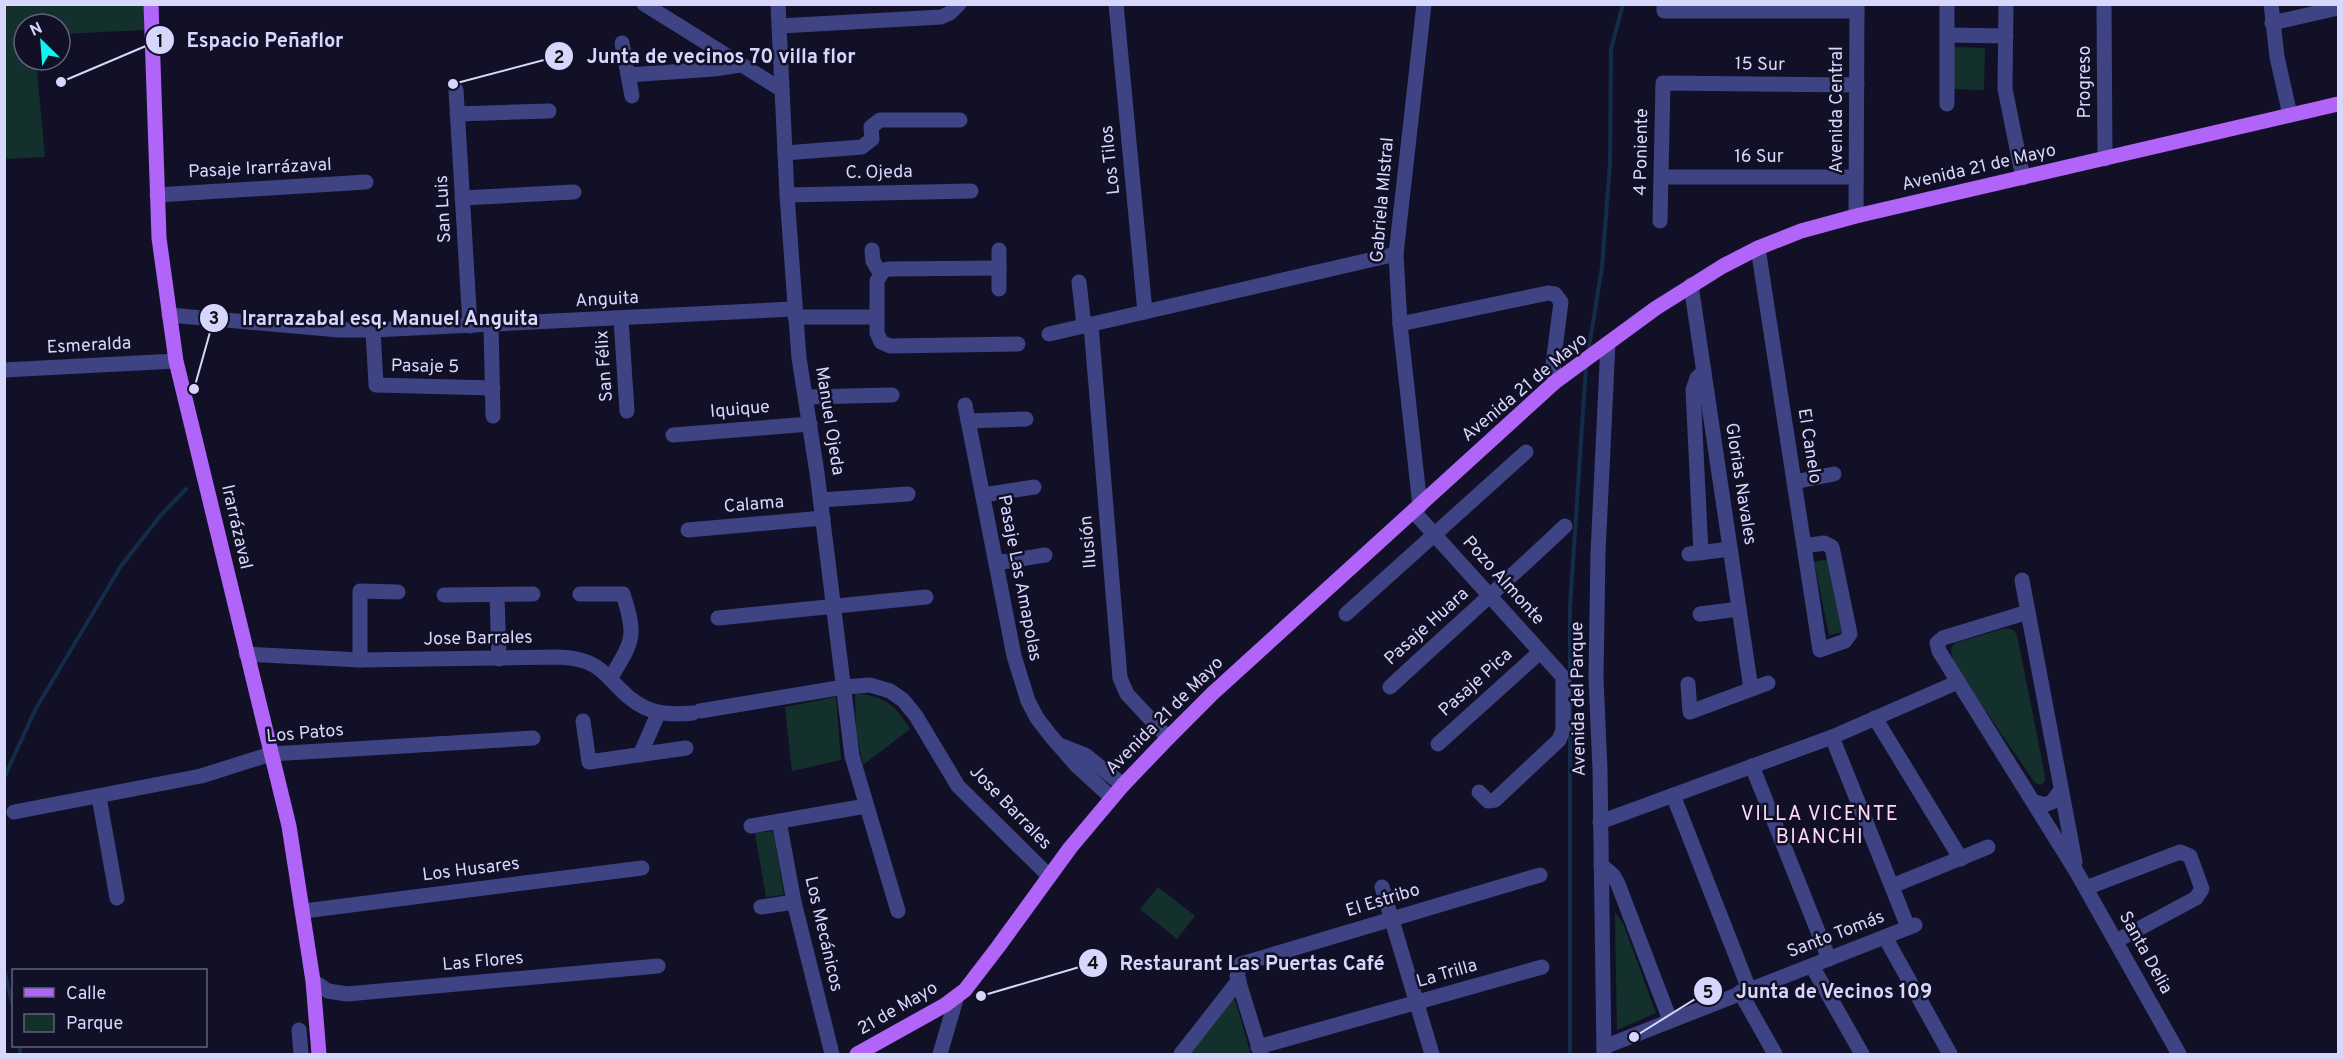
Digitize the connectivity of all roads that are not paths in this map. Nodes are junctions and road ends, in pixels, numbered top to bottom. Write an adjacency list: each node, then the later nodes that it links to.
1 (151, 4): 40 (main road, Irarrázaval)
2 (644, 4): 19 (street)
3 (778, 4): 15 (street, Manuel Ojeda)
4 (959, 4): 15 (street)
5 (1116, 4): 54 (street, Los Tilos)
6 (1424, 4): 48 (street, Gabriela MIstral)
7 (1947, 4): 16 (street)
8 (2006, 4): 17 (street)
9 (2104, 4): 33 (street, Progreso)
10 (2271, 4): 14 (street)
11 (1664, 8): 12 (street)
12 (1857, 8): 22 (street, Avenida Central)
13 (2338, 8): 14 (street)
14 (2272, 23): 30 (street)
15 (780, 26): 24 (street, Manuel Ojeda)
16 (1947, 35): 17 (street); 26 (street)
17 (2006, 36): 36 (street)
18 (622, 42): 20 (street)
19 (741, 64): 20 (street); 24 (street)
20 (628, 75): 25 (street)
21 (1663, 83): 22 (street, 15 Sur); 34 (street, 4 Poniente)
22 (1857, 85): 35 (street, Avenida Central)
23 (456, 90): 29 (street, San Luis)
24 (782, 90): 32 (street, Manuel Ojeda)
25 (632, 96)
26 (1947, 104)
27 (2338, 104): 30 (main road, Avenida 21 de Mayo)
28 (549, 111): 29 (street)
29 (457, 114): 42 (street, San Luis)
30 (2290, 115): 33 (main road, Avenida 21 de Mayo)
31 (960, 120): 32 (street)
32 (785, 153): 41 (street, Manuel Ojeda)
33 (2105, 159): 36 (main road, Avenida 21 de Mayo)
34 (1661, 177): 35 (street, 16 Sur); 44 (street, 4 Poniente)
35 (1856, 177): 43 (street, Avenida Central)
36 (2023, 178): 43 (main road, Avenida 21 de Mayo)
37 (366, 182): 40 (street, Pasaje Irarrázaval)
38 (971, 191): 41 (street, C. Ojeda)
39 (574, 192): 42 (street)
40 (157, 195): 56 (main road, Irarrázaval)
41 (787, 195): 55 (street, Manuel Ojeda)
42 (462, 198): 62 (street, San Luis)
43 (1856, 216): 45 (main road, Avenida 21 de Mayo)
44 (1660, 221)
45 (1758, 248): 52 (main road, Avenida 21 de Mayo); 83 (street, El Canelo)
46 (872, 250): 50 (street)
47 (999, 250): 49 (street)
48 (1396, 254): 54 (street); 59 (street, Gabriela MIstral)
49 (999, 268): 50 (street); 53 (street)
50 (880, 273): 57 (street)
51 (1079, 282): 61 (street, Ilusión)
52 (1691, 285): 66 (main road, Avenida 21 de Mayo); 69 (street, Glorias Navales)
53 (999, 289)
54 (1145, 312): 61 (street)
55 (795, 313): 57 (street, Anguita); 58 (street, Anguita); 73 (street, Manuel Ojeda)
56 (169, 315): 63 (street, Anguita); 67 (main road, Irarrázaval)
57 (877, 317): 65 (street)
58 (621, 319): 60 (street, Anguita); 75 (street, San Félix)
59 (1400, 324): 70 (street); 88 (street, Gabriela MIstral)
60 (491, 325): 62 (street, Anguita); 71 (street)
61 (1087, 325): 64 (street); 127 (street, Ilusión)
62 (470, 326): 63 (street, Anguita)
63 (380, 330): 71 (street, Pasaje 5)
64 (1049, 334)
65 (1018, 344)
66 (1602, 347): 70 (main road, Avenida 21 de Mayo); 144 (street, Avenida del Parque)
67 (176, 362): 68 (street, Esmeralda); 112 (main road, Irarrázaval)
68 (4, 370)
69 (1704, 371): 94 (street, Glorias Navales); 94 (street)
70 (1555, 382): 88 (main road, Avenida 21 de Mayo)
71 (492, 388): 76 (street)
72 (892, 394): 73 (street)
73 (806, 397): 79 (street, Manuel Ojeda)
74 (965, 405): 78 (street, Pasaje Las Amapolas)
75 (627, 411)
76 (493, 416)
77 (1026, 419): 78 (street)
78 (968, 421): 86 (street, Pasaje Las Amapolas)
79 (810, 424): 80 (street, Iquique); 87 (street, Manuel Ojeda)
80 (673, 435)
81 (1526, 452): 92 (street)
82 (1834, 474): 83 (street)
83 (1794, 482): 93 (street, El Canelo)
84 (1034, 487): 86 (street)
85 (908, 494): 87 (street)
86 (982, 495): 96 (street, Pasaje Las Amapolas)
87 (821, 500): 89 (street, Manuel Ojeda)
88 (1417, 509): 92 (street, Pozo Almonte); 127 (main road, Avenida 21 de Mayo)
89 (823, 518): 91 (street, Calama); 105 (street, Manuel Ojeda)
90 (1565, 526): 103 (street, Pasaje Huara)
91 (688, 530)
92 (1435, 535): 103 (street, Pozo Almonte); 108 (street)
93 (1804, 546): 93 (street, El Canelo)
94 (1730, 549): 106 (street, Glorias Navales)
95 (1045, 555): 96 (street)
96 (996, 563): 129 (street, Pasaje Las Amapolas)
97 (2022, 580): 107 (street)
98 (398, 592): 114 (street)
99 (533, 594): 102 (street)
100 (580, 594): 115 (street)
101 (444, 595): 102 (street)
102 (497, 595): 113 (street)
103 (1490, 596): 111 (street, Pozo Almonte); 120 (street, Pasaje Huara)
104 (926, 597): 105 (street)
105 (834, 607): 110 (street); 119 (street, Manuel Ojeda)
106 (1739, 609): 109 (street); 121 (street, Glorias Navales)
107 (2028, 612): 116 (street, Santa Delia); 135 (street)
108 (1346, 614)
109 (1700, 615)
110 (718, 618)
111 (1540, 652): 128 (street, Pasaje Pica); 136 (street, Pozo Almonte)
112 (246, 654): 114 (street, Jose Barrales); 131 (main road, Irarrázaval)
113 (499, 659): 114 (street, Jose Barrales); 115 (street, Jose Barrales)
114 (360, 660)
115 (610, 678): 122 (street, Jose Barrales)
116 (1958, 682): 123 (street); 140 (street, Santa Delia)
117 (1768, 683): 121 (street)
118 (1688, 684): 121 (street)
119 (844, 687): 122 (street, Jose Barrales); 141 (street, Manuel Ojeda); 152 (street, Jose Barrales)
120 (1390, 687)
121 (1751, 689)
122 (658, 714): 132 (street)
123 (1875, 718): 125 (street); 147 (street)
124 (583, 721): 132 (street)
125 (1832, 737): 133 (street); 153 (street)
126 (534, 738): 131 (street, Los Patos)
127 (1168, 738): 134 (main road, Avenida 21 de Mayo)
128 (1438, 744)
129 (1062, 746): 134 (street, Pasaje Las Amapolas); 139 (street, Pasaje Las Amapolas)
130 (686, 748): 132 (street)
131 (271, 754): 138 (street, Los Patos); 159 (main road, Irarrázaval)
132 (640, 754)
133 (1752, 766): 137 (street); 164 (street)
134 (1123, 786): 139 (main road, Avenida 21 de Mayo)
135 (2061, 790): 140 (street); 150 (street)
136 (1479, 792)
137 (1674, 795): 144 (street); 170 (street)
138 (99, 797): 142 (street, Los Patos); 156 (street)
139 (1112, 798): 152 (main road, Avenida 21 de Mayo)
140 (2033, 801): 150 (street, Santa Delia)
141 (866, 806): 143 (street); 160 (street, Manuel Ojeda)
142 (14, 812)
143 (779, 821): 145 (street); 157 (street, Los Mecánicos)
144 (1600, 822): 148 (street, Avenida del Parque)
145 (751, 826)
146 (1988, 848): 147 (street)
147 (1961, 858): 153 (street)
148 (1601, 865): 173 (street); 176 (street, Avenida del Parque)
149 (642, 868): 159 (street, Los Husares)
150 (2076, 870): 155 (street, Santa Delia)
151 (1540, 874): 161 (street, El Estribo)
152 (1048, 876): 171 (main road, Avenida 21 de Mayo)
153 (1892, 886): 162 (street, Santo Tomás)
154 (1382, 887): 161 (street)
155 (2086, 888): 163 (street, Santa Delia); 163 (street)
156 (117, 898)
157 (794, 902): 158 (street); 179 (street, Los Mecánicos)
158 (761, 907)
159 (304, 911): 169 (main road, Irarrázaval)
160 (898, 911)
161 (1392, 918): 168 (street, El Estribo); 172 (street)
162 (1885, 936): 164 (street, Santo Tomás); 186 (street)
163 (2116, 941): 187 (street, Santa Delia)
164 (1828, 959): 166 (street, Santo Tomás)
165 (658, 966): 169 (street, Las Flores)
166 (1812, 966): 170 (street, Santo Tomás); 185 (street)
167 (1542, 967): 172 (street, La Trilla)
168 (1238, 974): 175 (street); 182 (street)
169 (313, 981): 178 (main road, Irarrázaval)
170 (1744, 990): 173 (street, Santo Tomás); 184 (street)
171 (957, 996): 180 (main road, 21 de Mayo); 181 (street)
172 (1416, 1003): 175 (street, La Trilla); 183 (street)
173 (1670, 1020): 176 (street, Santo Tomás)
174 (299, 1030): 177 (street)
175 (1260, 1051)
176 (1604, 1051)
177 (301, 1054)
178 (319, 1054)
179 (832, 1054)
180 (857, 1054)
181 (940, 1054)
182 (1181, 1054)
183 (1432, 1054)
184 (1775, 1054)
185 (1862, 1054)
186 (1950, 1054)
187 (2179, 1054)

